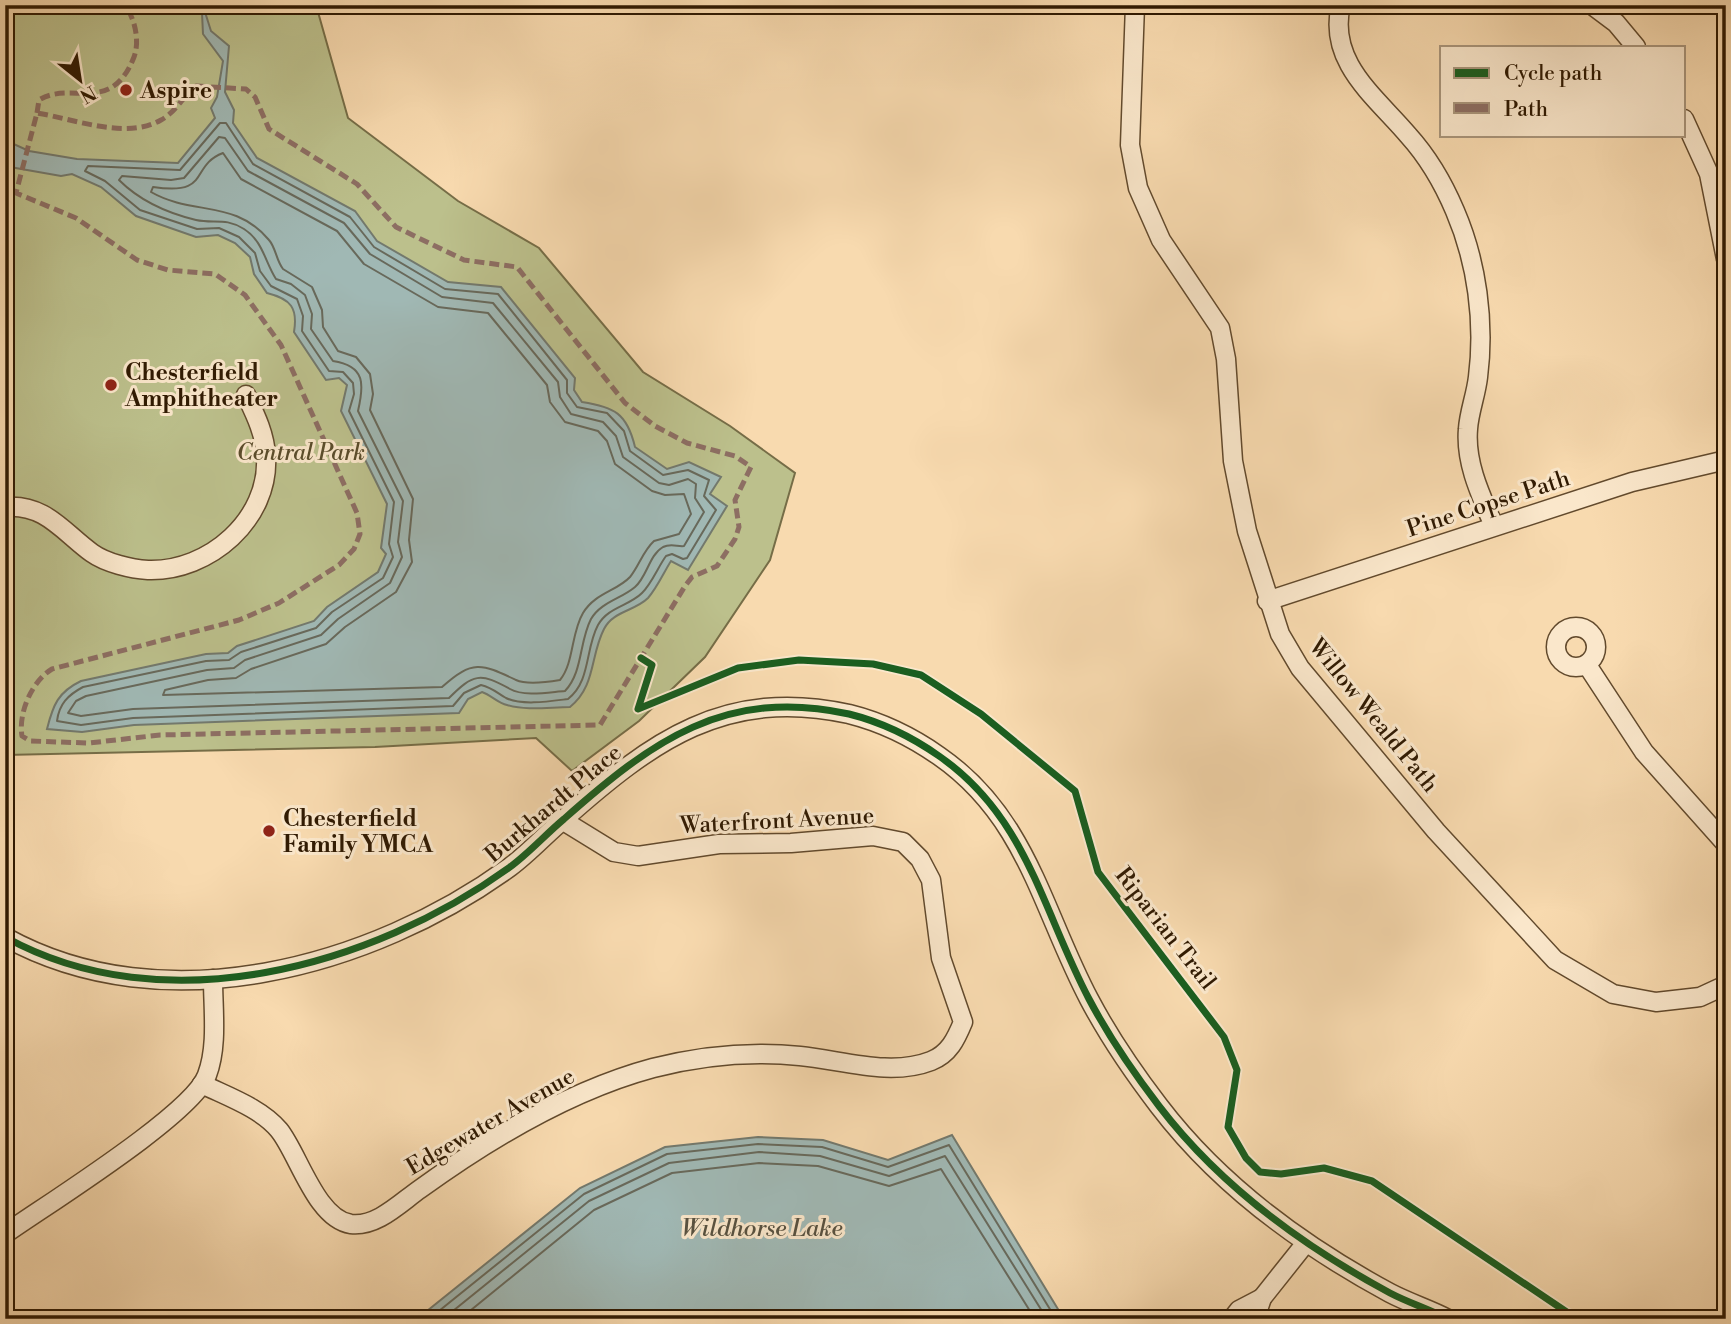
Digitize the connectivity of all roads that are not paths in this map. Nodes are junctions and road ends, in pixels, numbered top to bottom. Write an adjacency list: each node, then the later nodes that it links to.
1 (1135, 5): 11 (street, Willow Weald Path)
2 (1341, 5): 10 (street)
3 (1592, 5): 4 (street)
4 (1635, 46)
5 (1686, 123): 6 (street)
6 (1726, 259)
7 (246, 395): 9 (street)
8 (1726, 460): 10 (street, Pine Copse Path)
9 (5, 507)
10 (1494, 526): 11 (street, Pine Copse Path)
11 (1267, 601): 17 (street, Willow Weald Path)
12 (1587, 665): 14 (street)
13 (562, 820): 16 (street, Burkhardt Place); 18 (street, Waterfront Avenue); 21 (street, Burkhardt Place)
14 (1726, 844)
15 (5, 937): 16 (street, Burkhardt Place)
16 (213, 979): 19 (street)
17 (1726, 985)
18 (948, 1050): 19 (street, Edgewater Avenue)
19 (202, 1084): 20 (street)
20 (5, 1234)
21 (1306, 1244): 22 (street); 25 (street, Burkhardt Place)
22 (1262, 1297): 23 (street); 24 (street)
23 (1232, 1319)
24 (1255, 1319)
25 (1448, 1319)

